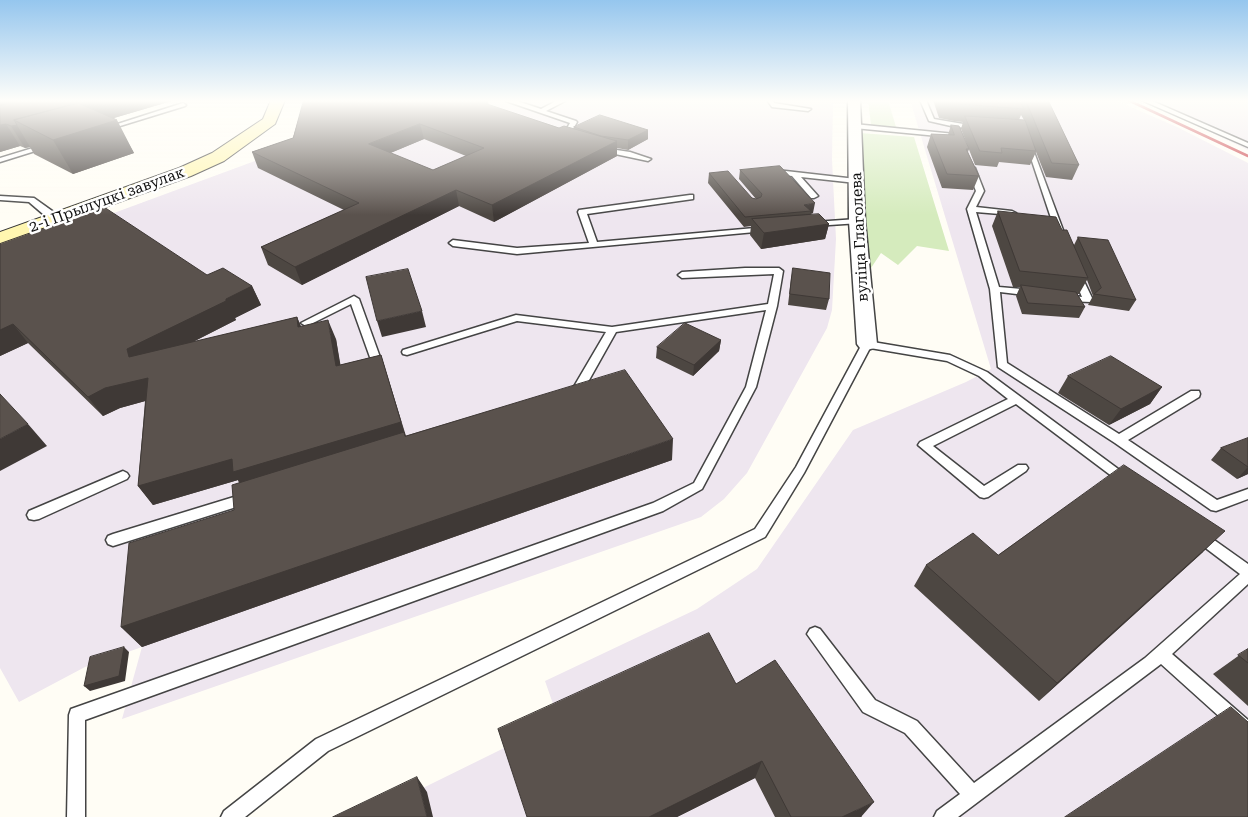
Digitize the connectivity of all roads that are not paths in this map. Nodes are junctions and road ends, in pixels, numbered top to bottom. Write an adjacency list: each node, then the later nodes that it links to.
1 (246, 138): 23 (street, 2-і Прылуцкі завулак)
2 (568, 138): 8 (lane)
3 (854, 138): 17 (street, вуліца Глаголева)
4 (923, 138): 10 (lane)
5 (959, 138): 10 (lane)
6 (1232, 138): 11 (lane)
7 (1027, 139): 28 (lane)
8 (574, 140)
9 (55, 144): 14 (lane)
10 (962, 145): 21 (lane)
11 (1248, 145)
12 (591, 146): 13 (lane)
13 (648, 159)
14 (0, 160)
15 (763, 172): 16 (lane)
16 (794, 173): 17 (lane); 18 (lane)
17 (856, 181): 24 (street, вуліца Глаголева)
18 (814, 196)
19 (690, 197): 30 (lane)
20 (0, 198): 23 (lane)
21 (971, 209): 22 (lane); 33 (lane)
22 (1017, 213)
23 (58, 218): 27 (street, 2-і Прылуцкі завулак)
24 (857, 221): 25 (lane); 39 (street, вуліца Глаголева)
25 (807, 225)
26 (778, 228): 30 (lane)
27 (0, 239)
28 (1064, 242)
29 (453, 243): 30 (lane)
30 (594, 246)
31 (1074, 267): 35 (lane)
32 (682, 275): 36 (lane)
33 (995, 289): 34 (lane); 45 (lane)
34 (1042, 294)
35 (1060, 297)
36 (772, 306): 38 (lane); 59 (lane)
37 (306, 323): 41 (lane)
38 (612, 330): 40 (lane); 43 (lane)
39 (867, 344): 44 (lane); 60 (lane)
40 (407, 352)
41 (376, 360)
42 (1195, 394): 45 (lane)
43 (566, 398)
44 (1017, 399): 46 (lane); 48 (lane)
45 (1119, 440): 50 (lane)
46 (1022, 468)
47 (123, 476): 51 (lane)
48 (1137, 488)
49 (263, 493): 53 (lane)
50 (1248, 494)
51 (34, 515)
52 (1192, 530): 54 (lane)
53 (113, 540)
54 (1248, 574): 56 (lane)
55 (815, 634): 58 (lane)
56 (1161, 654): 57 (lane); 58 (lane)
57 (1248, 731)
58 (973, 795): 61 (lane)
59 (76, 817)
60 (230, 817)
61 (943, 817)

